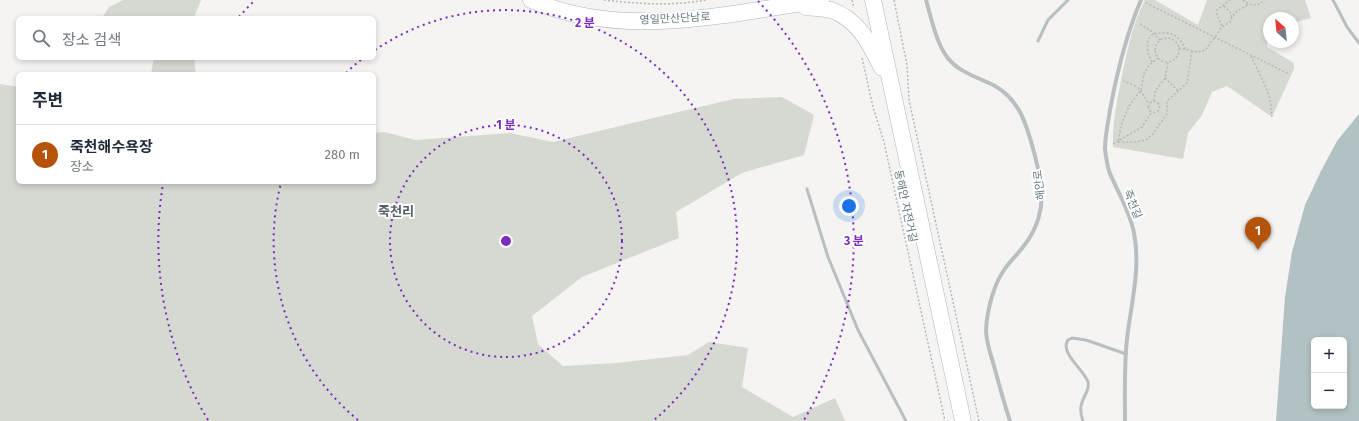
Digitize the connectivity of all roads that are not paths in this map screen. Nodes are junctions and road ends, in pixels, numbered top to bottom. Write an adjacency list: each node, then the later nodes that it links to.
1 (531, 0): 8 (street, 영일만산단남로)
2 (821, 0): 8 (street, 영일만산단남로)
3 (873, 0): 11 (street)
4 (926, 0): 16 (street, 해안로)
5 (1068, 0): 9 (lane)
6 (1141, 0): 13 (street, 죽천길)
7 (1333, 0): 10 (lane)
8 (795, 2): 11 (street)
9 (1038, 41)
10 (1359, 43)
11 (891, 84): 15 (street)
12 (807, 190): 14 (lane)
13 (1126, 354): 17 (lane); 18 (street, 죽천길)
14 (906, 421)
15 (963, 421)
16 (1010, 421)
17 (1083, 421)
18 (1125, 421)

